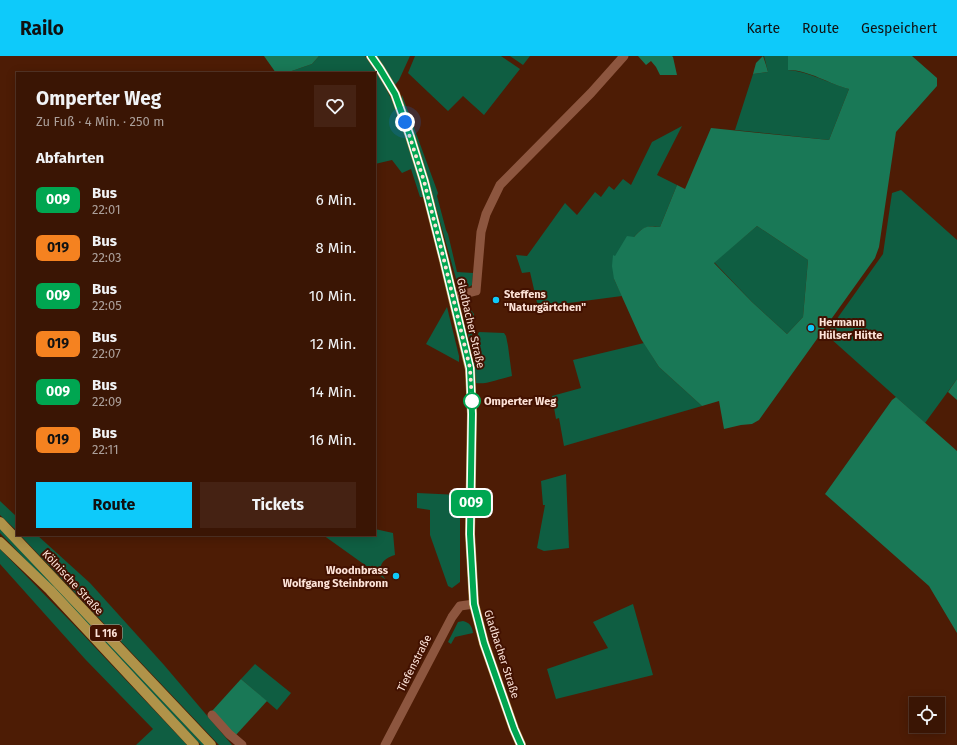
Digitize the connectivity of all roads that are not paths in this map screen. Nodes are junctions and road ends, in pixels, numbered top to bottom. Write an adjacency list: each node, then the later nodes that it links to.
1 (371, 56): 3 (main road, Gladbacher Straße)
2 (624, 56): 3 (street)
3 (453, 297): 6 (main road, Gladbacher Straße)
4 (0, 522): 9 (main road, Kölnische Straße / L 116)
5 (0, 542): 8 (main road, Kölnische Straße / L 116)
6 (474, 604): 11 (street, Tiefenstraße); 12 (main road, Gladbacher Straße)
7 (212, 715): 10 (street)
8 (194, 745)
9 (211, 745)
10 (242, 745)
11 (385, 745)
12 (521, 745)

